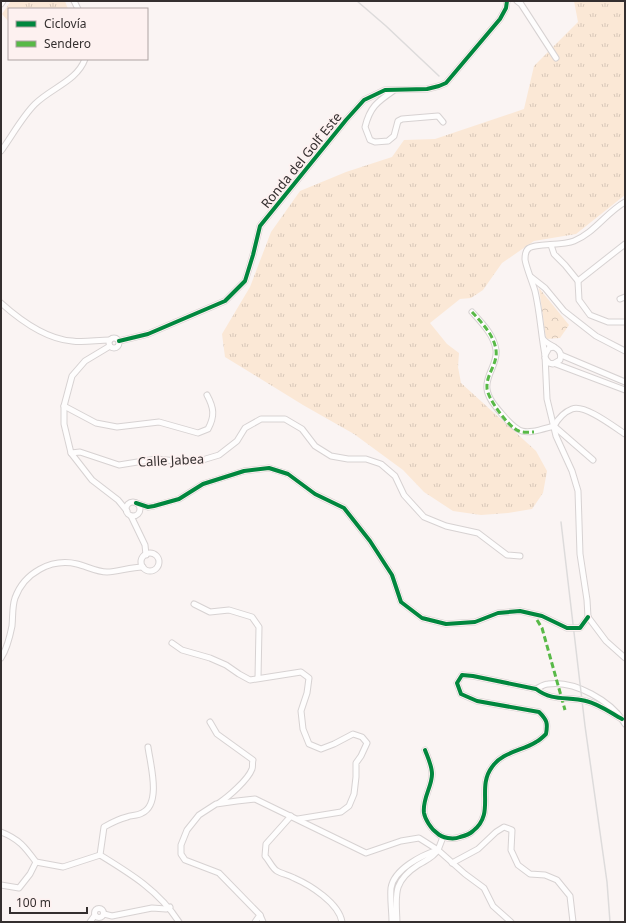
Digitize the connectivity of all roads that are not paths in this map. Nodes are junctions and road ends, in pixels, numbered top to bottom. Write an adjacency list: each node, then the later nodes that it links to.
1 (3, 1): 4 (street)
2 (507, 1): 7 (street, Ronda del Golf Este)
3 (517, 1): 5 (street)
4 (1, 4)
5 (556, 58)
6 (85, 60): 9 (street)
7 (394, 90): 8 (street); 19 (street, Ronda del Golf Este)
8 (442, 122)
9 (1, 151)
10 (625, 202): 12 (street)
11 (625, 244): 14 (street)
12 (551, 245): 13 (street); 14 (street)
13 (531, 276): 18 (street); 22 (street)
14 (578, 281): 17 (street)
15 (1, 303): 20 (street)
16 (472, 312): 31 (street)
17 (625, 322)
18 (542, 339): 21 (street); 24 (street)
19 (119, 340): 20 (street); 20 (street)
20 (110, 343): 30 (street)
21 (554, 347): 23 (street); 24 (street)
22 (625, 351)
23 (561, 355): 25 (street); 27 (street)
24 (544, 356): 25 (street); 26 (street)
25 (553, 364): 26 (street); 28 (street)
26 (546, 373): 31 (street)
27 (625, 382)
28 (625, 390)
29 (207, 395): 30 (street)
30 (64, 406): 33 (street)
31 (554, 426): 32 (street); 34 (street); 46 (street)
32 (625, 434)
33 (71, 453): 35 (street); 41 (street, Calle Jabea)
34 (593, 460)
35 (118, 500): 36 (street); 38 (street)
36 (134, 502): 37 (street); 38 (street); 39 (street)
37 (148, 507): 39 (street); 46 (street)
38 (127, 511): 39 (street)
39 (136, 514): 40 (street)
40 (148, 554): 42 (street); 44 (street)
41 (520, 556)
42 (142, 560): 43 (street); 44 (street)
43 (132, 567): 44 (street); 48 (street)
44 (143, 567)
45 (194, 604): 50 (street)
46 (588, 617): 49 (street)
47 (172, 643): 50 (street)
48 (1, 658)
49 (625, 658)
50 (258, 678): 58 (street)
51 (536, 689): 52 (street); 52 (street); 60 (street)
52 (624, 721)
53 (210, 722): 56 (street)
54 (148, 747): 62 (street)
55 (425, 750): 60 (street)
56 (216, 804): 57 (street); 67 (street)
57 (291, 816): 58 (street); 72 (street)
58 (298, 819): 61 (street)
59 (1, 832): 63 (street)
60 (443, 837): 61 (street)
61 (438, 850): 64 (street); 73 (street); 74 (street)
62 (100, 855): 63 (street); 66 (street)
63 (36, 862): 65 (street)
64 (452, 863): 75 (street); 76 (street)
65 (1, 885)
66 (170, 907): 68 (street); 69 (street)
67 (260, 915): 70 (street); 71 (street)
68 (90, 922)
69 (179, 922)
70 (255, 922)
71 (263, 922)
72 (342, 922)
73 (392, 922)
74 (397, 922)
75 (511, 922)
76 (573, 922)

